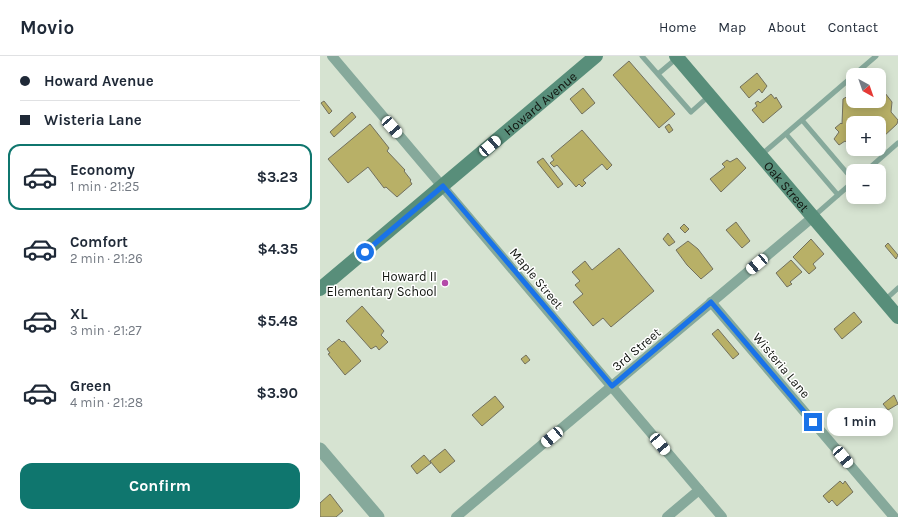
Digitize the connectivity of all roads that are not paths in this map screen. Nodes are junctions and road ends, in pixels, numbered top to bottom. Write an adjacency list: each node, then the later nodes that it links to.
1 (332, 56): 16 (street, Maple Street)
2 (596, 56): 16 (main road, Howard Avenue)
3 (642, 56): 7 (lane)
4 (876, 56): 6 (lane)
5 (677, 57): 7 (lane); 9 (main road, Oak Street)
6 (863, 68)
7 (658, 74): 9 (lane)
8 (846, 83): 10 (lane)
9 (710, 95): 13 (main road, Oak Street)
10 (802, 120): 11 (lane); 15 (lane)
11 (786, 134): 13 (lane); 18 (lane)
12 (898, 143): 14 (lane)
13 (761, 155): 19 (main road, Oak Street)
14 (874, 164)
15 (846, 173)
16 (443, 186): 21 (main road, Howard Avenue); 25 (street, Maple Street)
17 (846, 188): 18 (lane)
18 (838, 195): 19 (lane)
19 (813, 217): 22 (main road, Oak Street); 23 (street, 3rd Street)
20 (898, 288): 22 (lane)
21 (320, 289)
22 (884, 300): 24 (main road, Oak Street)
23 (711, 302): 25 (street, 3rd Street); 32 (street, Wisteria Lane)
24 (898, 317)
25 (612, 386): 27 (street, Maple Street); 29 (street, 3rd Street)
26 (320, 449): 28 (street)
27 (699, 490): 30 (street); 31 (street, Maple Street)
28 (378, 517)
29 (456, 517)
30 (667, 517)
31 (722, 517)
32 (894, 517)

